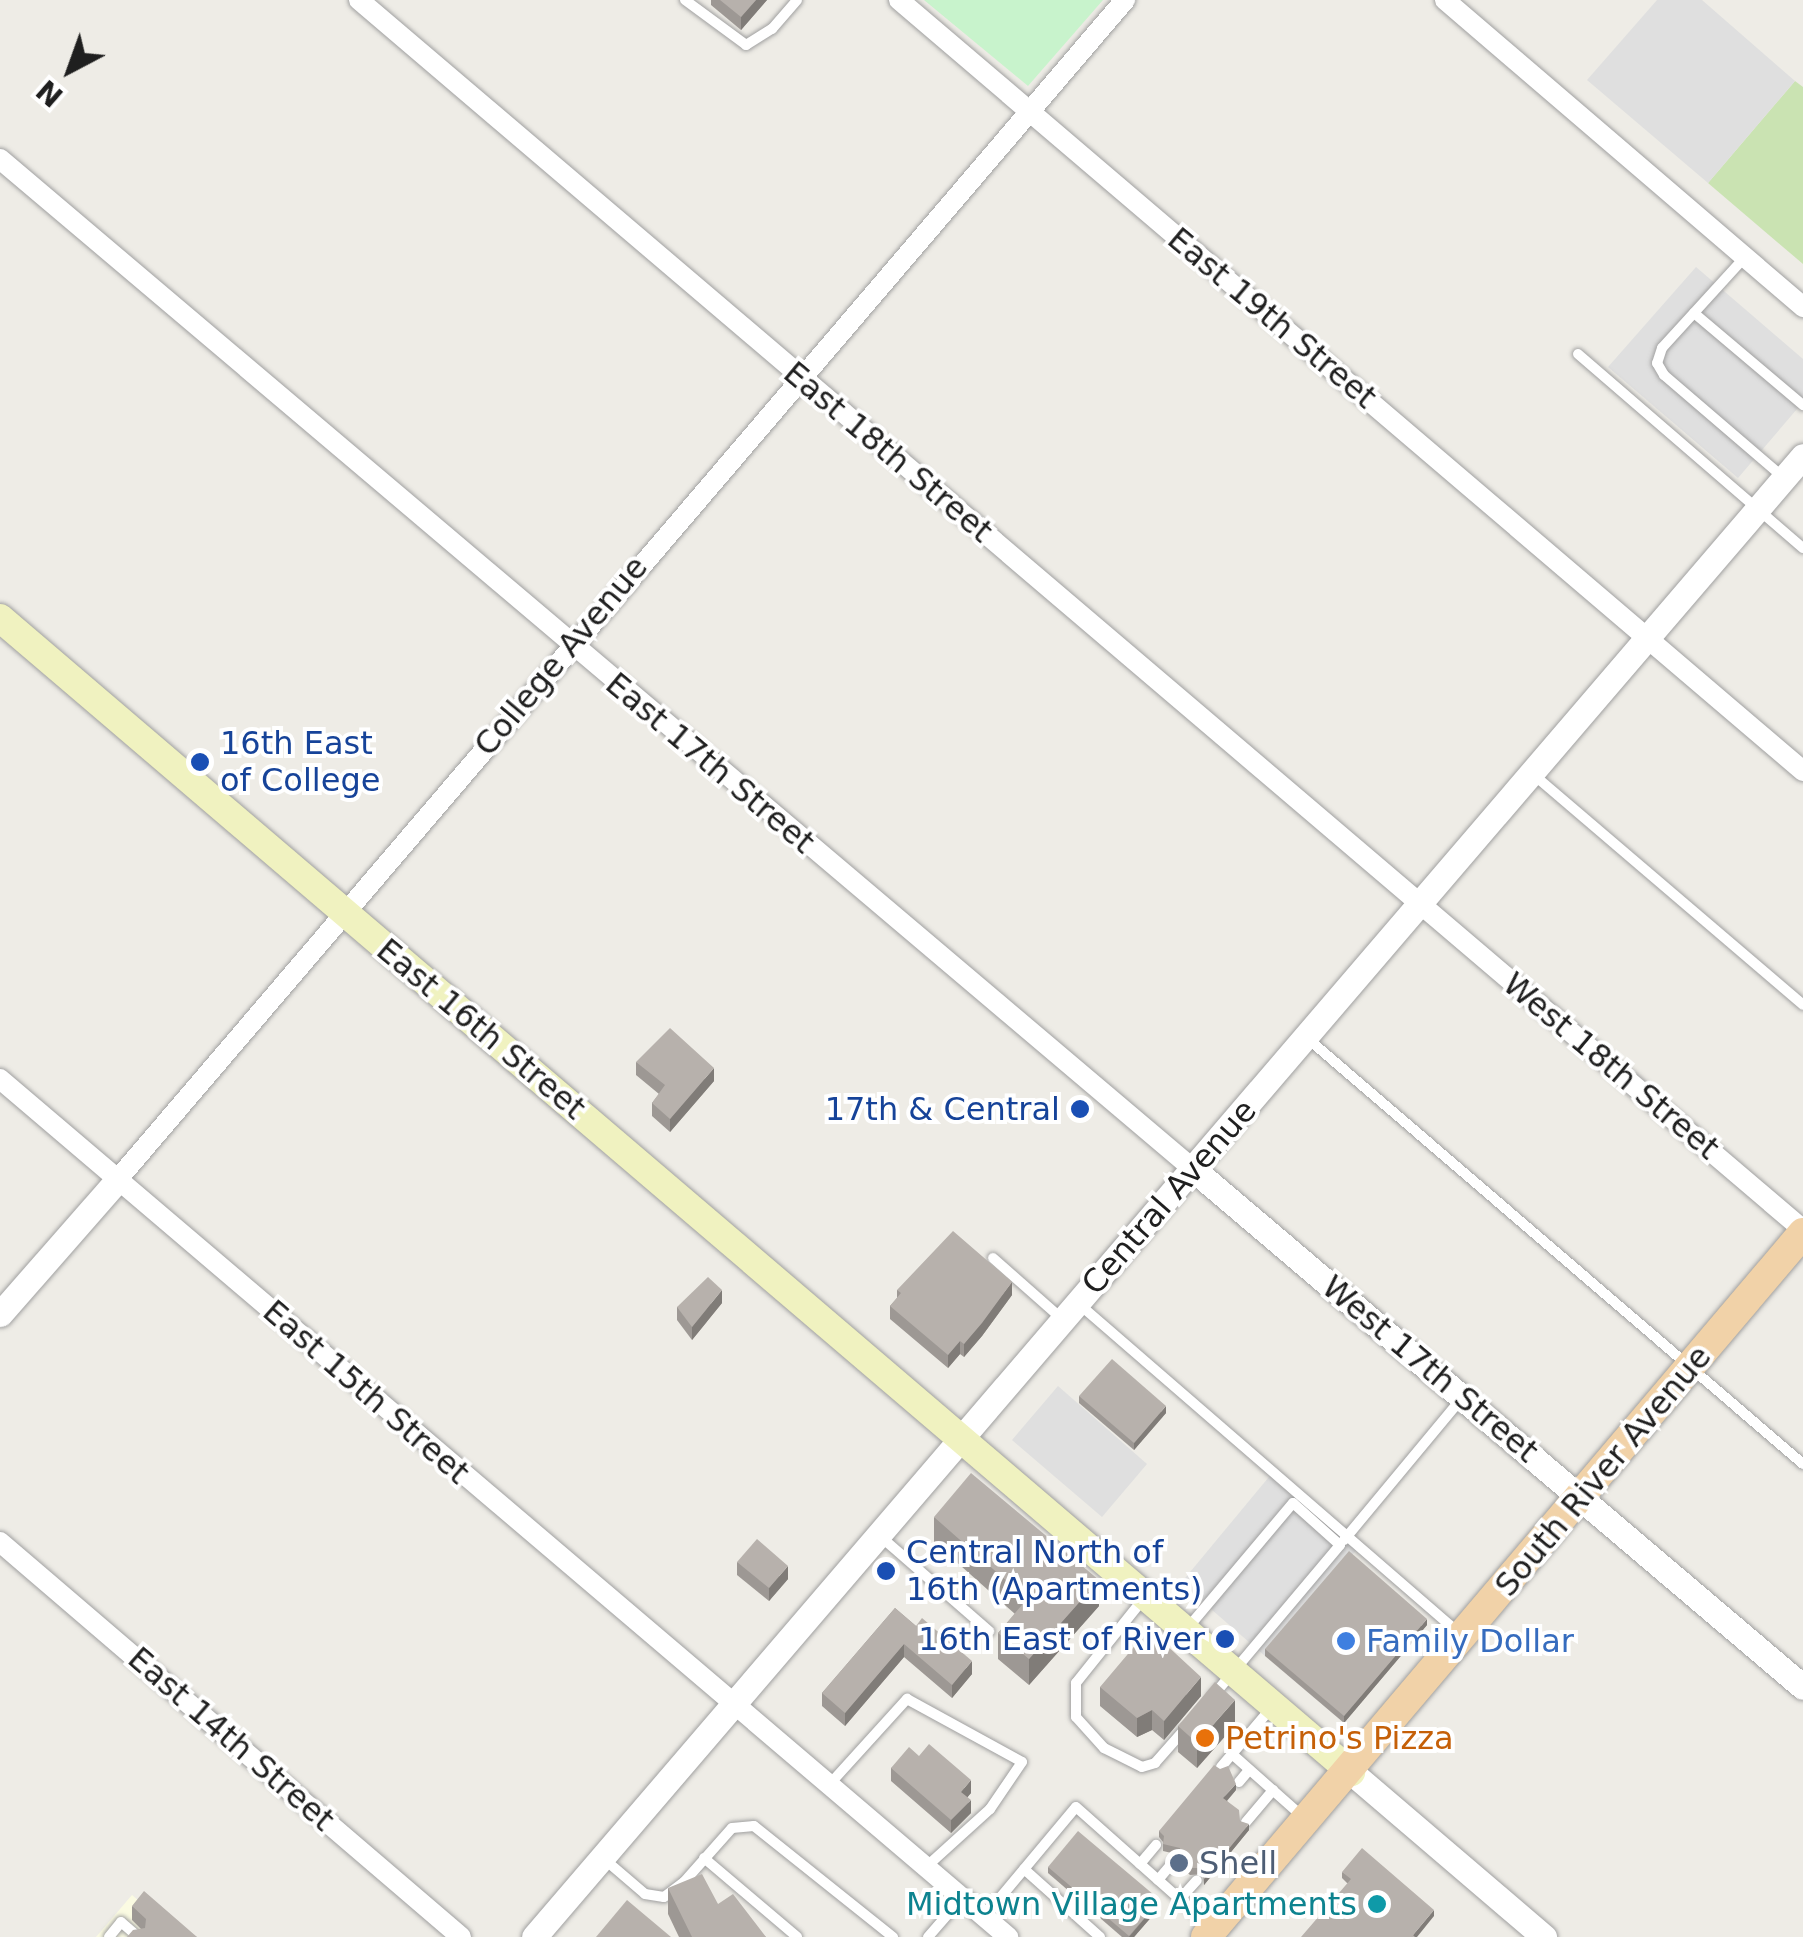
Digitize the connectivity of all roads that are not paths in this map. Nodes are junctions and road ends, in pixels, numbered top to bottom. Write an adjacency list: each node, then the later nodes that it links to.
1 (359, 0): 13 (street, East 18th Street)
2 (684, 0): 3 (lane)
3 (797, 0)
4 (899, 0): 7 (street, East 19th Street)
5 (1125, 0): 7 (street, College Avenue)
6 (1445, 0): 9 (street)
7 (1030, 111): 13 (street, College Avenue); 20 (street, East 19th Street)
8 (0, 159): 21 (street, East 17th Street)
9 (1745, 257): 10 (street); 11 (lane)
10 (1803, 307)
11 (1694, 313): 14 (lane); 16 (lane)
12 (1578, 354): 17 (lane)
13 (800, 377): 21 (street, College Avenue); 24 (street, East 18th Street)
14 (1803, 405)
15 (1803, 456): 16 (street, Central Avenue)
16 (1784, 478): 17 (street, Central Avenue)
17 (1756, 509): 18 (lane); 20 (street, Central Avenue)
18 (1803, 548)
19 (0, 618): 25 (main road, East 16th Street)
20 (1646, 635): 22 (street, Central Avenue); 23 (street, East 19th Street)
21 (570, 645): 25 (street, College Avenue); 29 (street, East 17th Street)
22 (1530, 771): 24 (street, Central Avenue); 26 (lane)
23 (1803, 771)
24 (1418, 902): 27 (street, Central Avenue); 31 (street, West 18th Street)
25 (344, 913): 30 (street, College Avenue); 37 (main road, East 16th Street)
26 (1803, 1005)
27 (1306, 1037): 29 (street, Central Avenue); 35 (lane)
28 (0, 1080): 30 (street, East 15th Street)
29 (1193, 1169): 33 (street, Central Avenue); 36 (street, West 17th Street)
30 (118, 1179): 34 (street, College Avenue); 50 (street, East 15th Street)
31 (1803, 1231): 35 (main road, South River Avenue)
32 (994, 1258): 33 (lane)
33 (1071, 1312): 37 (street, Central Avenue); 41 (lane)
34 (0, 1314)
35 (1689, 1366): 38 (lane); 39 (main road, South River Avenue)
36 (1463, 1397): 39 (street, West 17th Street); 41 (lane)
37 (962, 1440): 40 (street, Central Avenue); 43 (main road, East 16th Street)
38 (1803, 1464)
39 (1583, 1498): 46 (main road, South River Avenue); 48 (street, West 17th Street)
40 (879, 1535): 45 (lane); 50 (street, Central Avenue)
41 (1344, 1540): 44 (lane); 46 (lane); 47 (lane)
42 (0, 1542): 77 (street, East 14th Street)
43 (1146, 1596): 44 (main road, East 16th Street); 52 (lane)
44 (1185, 1630): 47 (main road, East 16th Street)
45 (989, 1631)
46 (1464, 1637): 56 (main road, South River Avenue)
47 (1233, 1672): 49 (lane); 51 (main road, East 16th Street)
48 (1803, 1687)
49 (1209, 1700)
50 (732, 1705): 58 (street, East 15th Street); 63 (street, Central Avenue)
51 (1273, 1706): 53 (lane); 56 (main road, East 16th Street)
52 (1197, 1715)
53 (1232, 1754): 54 (lane); 55 (lane)
54 (1221, 1767)
55 (1249, 1770): 57 (lane); 59 (lane)
56 (1351, 1772): 60 (main road, South River Avenue); 84 (street)
57 (1239, 1782)
58 (828, 1786): 67 (street, East 15th Street); 67 (lane)
59 (1273, 1790): 60 (lane); 61 (lane)
60 (1308, 1821): 74 (main road, South River Avenue)
61 (1246, 1822)
62 (1156, 1845): 66 (lane)
63 (602, 1857): 64 (lane); 78 (street, Central Avenue)
64 (704, 1858): 79 (lane); 80 (lane)
65 (1174, 1860): 69 (lane)
66 (1140, 1864): 68 (lane); 69 (lane)
67 (926, 1868): 71 (street, East 15th Street)
68 (1024, 1869): 73 (lane); 83 (lane)
69 (1158, 1880): 72 (lane)
70 (1196, 1880): 72 (lane)
71 (962, 1898): 73 (street, East 15th Street); 81 (lane)
72 (1180, 1900): 74 (lane)
73 (984, 1917): 82 (street, East 15th Street)
74 (1210, 1933)
75 (109, 1937): 76 (lane)
76 (138, 1937)
77 (461, 1937)
78 (534, 1937)
79 (797, 1937)
80 (893, 1937)
81 (928, 1937)
82 (1008, 1937)
83 (1100, 1937)
84 (1544, 1937)

